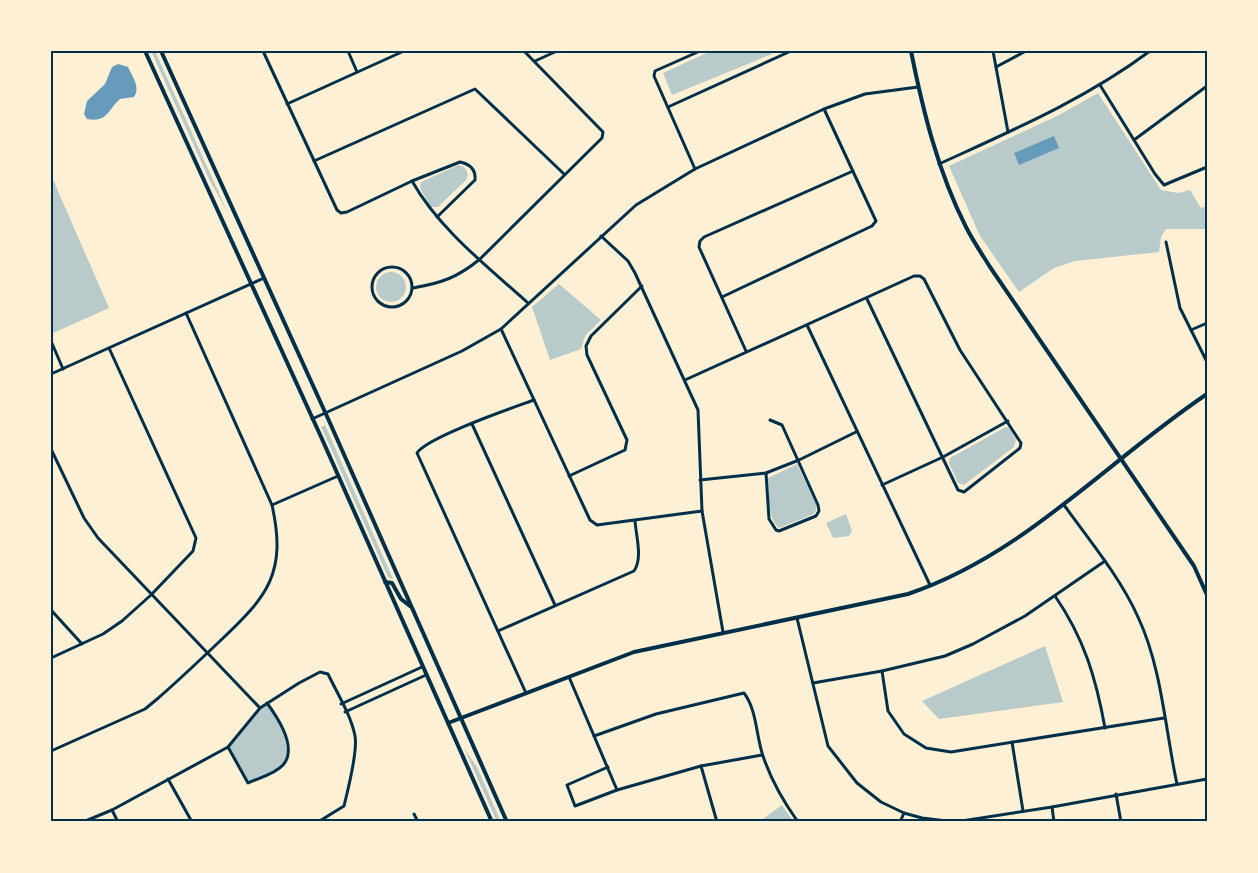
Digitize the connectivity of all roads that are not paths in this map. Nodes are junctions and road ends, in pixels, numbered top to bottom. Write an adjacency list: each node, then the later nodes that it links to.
1 (145, 51): 39 (main road)
2 (161, 51): 38 (main road)
3 (263, 51): 22 (street)
4 (348, 51): 18 (street)
5 (404, 51): 18 (street)
6 (524, 51): 16 (street)
7 (557, 51): 16 (street)
8 (700, 51): 23 (street)
9 (777, 51): 15 (street)
10 (791, 51): 15 (street)
11 (911, 51): 21 (main road)
12 (993, 51): 17 (street)
13 (1026, 51): 17 (street)
14 (1150, 51): 19 (street)
15 (778, 56): 23 (street)
16 (535, 61): 32 (street)
17 (996, 67): 25 (street)
18 (357, 72): 22 (street)
19 (1100, 85): 25 (street); 26 (street)
20 (1207, 86): 26 (street)
21 (918, 87): 24 (street); 28 (main road)
22 (287, 104): 27 (street)
23 (668, 107): 30 (street)
24 (824, 109): 30 (street); 31 (street)
25 (1008, 132): 28 (street)
26 (1134, 140): 29 (street)
27 (314, 162): 32 (street); 33 (street)
28 (939, 164): 67 (main road)
29 (1207, 167)
30 (695, 169): 35 (street)
31 (853, 171): 42 (street); 42 (street)
32 (564, 174): 37 (street)
33 (412, 181): 34 (street); 34 (street)
34 (437, 217): 37 (street)
35 (601, 236): 40 (street); 44 (street)
36 (1166, 242): 49 (street)
37 (480, 259): 41 (street); 44 (street)
38 (264, 278): 39 (street); 59 (main road)
39 (251, 284): 45 (street); 60 (main road)
40 (642, 286): 56 (street); 71 (street)
41 (413, 288): 41 (street)
42 (722, 297): 52 (street)
43 (867, 299): 47 (street); 62 (street); 66 (street)
44 (528, 304): 48 (street)
45 (186, 313): 51 (street); 74 (street)
46 (1207, 323): 49 (street)
47 (807, 325): 52 (street); 64 (street)
48 (501, 329): 58 (street); 59 (street)
49 (1191, 330): 53 (street)
50 (51, 340): 54 (street)
51 (109, 348): 54 (street); 81 (street)
52 (746, 351): 56 (street)
53 (1207, 362)
54 (63, 369): 55 (street)
55 (51, 374)
56 (686, 380): 72 (street)
57 (1207, 394): 67 (main road)
58 (534, 400): 63 (street); 71 (street)
59 (325, 414): 60 (street); 85 (main road)
60 (312, 419): 70 (main road)
61 (770, 420): 68 (street)
62 (1008, 421): 66 (street); 66 (street)
63 (472, 423): 84 (street); 88 (street)
64 (856, 432): 68 (street); 73 (street)
65 (51, 449): 81 (street)
66 (943, 457): 73 (street)
67 (1121, 458): 75 (main road); 82 (main road)
68 (799, 460): 69 (street); 69 (street)
69 (766, 473): 72 (street)
70 (338, 476): 74 (street); 79 (main road)
71 (569, 476): 77 (street)
72 (700, 480): 76 (street)
73 (882, 485): 80 (street)
74 (272, 505): 91 (street)
75 (1064, 505): 78 (street); 80 (main road)
76 (702, 512): 77 (street); 89 (street)
77 (635, 521): 84 (street)
78 (1105, 561): 83 (street); 104 (street)
79 (385, 582): 85 (main road); 93 (main road)
80 (931, 586): 87 (main road)
81 (151, 595): 90 (street); 91 (street)
82 (1207, 595)
83 (1055, 596): 94 (street); 106 (street)
84 (555, 605): 88 (street)
85 (411, 606): 103 (main road)
86 (51, 610): 90 (street)
87 (797, 618): 89 (main road); 97 (street)
88 (498, 631): 98 (street)
89 (723, 632): 96 (main road)
90 (82, 644): 92 (street)
91 (208, 652): 101 (street); 110 (street)
92 (51, 658)
93 (422, 667): 95 (main road); 100 (street)
94 (882, 671): 97 (street); 108 (street)
95 (426, 675): 102 (street); 105 (main road)
96 (569, 677): 98 (main road); 107 (street)
97 (813, 683): 122 (street)
98 (526, 693): 103 (main road)
99 (267, 703): 100 (street); 101 (street); 109 (street)
100 (341, 704): 102 (street)
101 (260, 708): 109 (street)
102 (345, 711): 127 (street)
103 (461, 718): 105 (main road); 130 (main road)
104 (1164, 718): 106 (street); 116 (street)
105 (448, 723): 129 (main road)
106 (1105, 728): 108 (street)
107 (594, 736): 111 (street); 113 (street)
108 (1012, 742): 121 (street)
109 (228, 747): 115 (street)
110 (51, 751)
111 (762, 754): 112 (street); 132 (street)
112 (701, 766): 117 (street); 131 (street)
113 (608, 767): 117 (street); 117 (street)
114 (1207, 778): 116 (street)
115 (168, 779): 120 (street); 126 (street)
116 (1177, 784): 118 (street)
117 (617, 790)
118 (1116, 794): 119 (street); 135 (street)
119 (1052, 807): 121 (street); 134 (street)
120 (112, 810): 124 (street); 125 (street)
121 (1023, 811): 122 (street)
122 (904, 813): 133 (street)
123 (414, 814): 128 (street)
124 (82, 822)
125 (118, 822)
126 (192, 822)
127 (318, 822)
128 (418, 822)
129 (492, 822)
130 (507, 822)
131 (717, 822)
132 (798, 822)
133 (900, 822)
134 (1054, 822)
135 (1121, 822)

